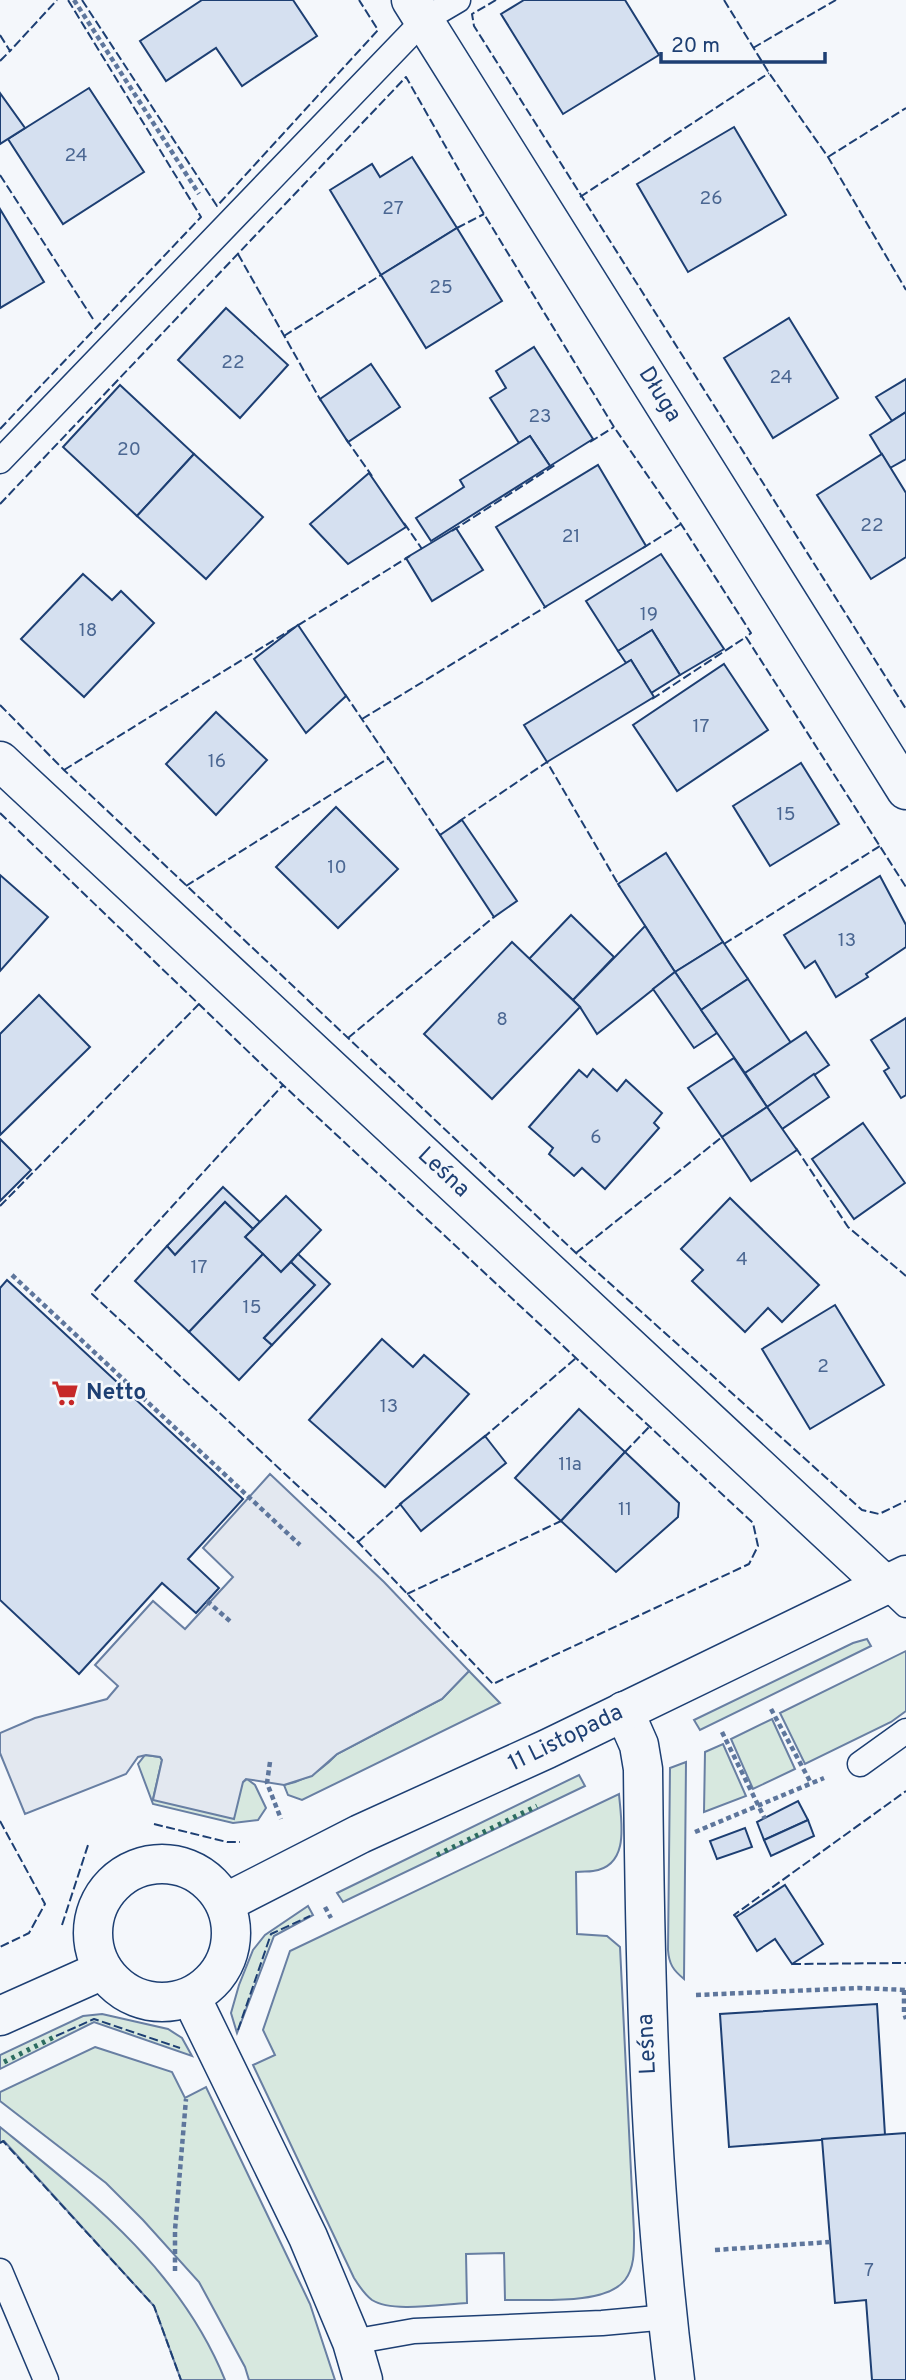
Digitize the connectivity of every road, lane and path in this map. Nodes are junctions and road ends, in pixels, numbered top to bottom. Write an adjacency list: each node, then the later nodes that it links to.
1 (74, 0): 4 (path)
2 (458, 0): 3 (lane)
3 (417, 10): 4 (lane); 7 (street, Długa)
4 (223, 230): 5 (lane)
5 (0, 461)
6 (0, 761): 10 (street, Leśna)
7 (906, 790)
8 (12, 1275): 9 (path)
9 (300, 1545)
10 (899, 1588): 14 (street, 11 Listopada)
11 (207, 1601): 12 (path)
12 (231, 1622)
13 (771, 1709): 19 (path)
14 (624, 1711): 24 (street, 11 Listopada); 37 (street, Leśna)
15 (906, 1731): 18 (lane)
16 (722, 1732): 20 (path)
17 (270, 1762): 21 (path)
18 (860, 1764): 19 (path)
19 (811, 1783): 20 (path)
20 (759, 1805): 22 (path); 23 (path)
21 (281, 1819)
22 (765, 1819)
23 (695, 1832)
24 (225, 1903): 25 (street); 28 (street)
25 (103, 1970): 28 (street); 29 (street)
26 (905, 1990): 27 (path); 30 (path)
27 (695, 1995)
28 (191, 1997): 38 (street)
29 (0, 2016)
30 (906, 2019)
31 (187, 2089): 35 (path)
32 (830, 2242): 33 (path)
33 (715, 2250)
34 (0, 2271): 36 (lane)
35 (175, 2272)
36 (8, 2312): 39 (lane)
37 (668, 2318): 38 (lane); 41 (street, Leśna)
38 (352, 2342): 40 (street)
39 (46, 2380)
40 (363, 2380)
41 (675, 2380)

